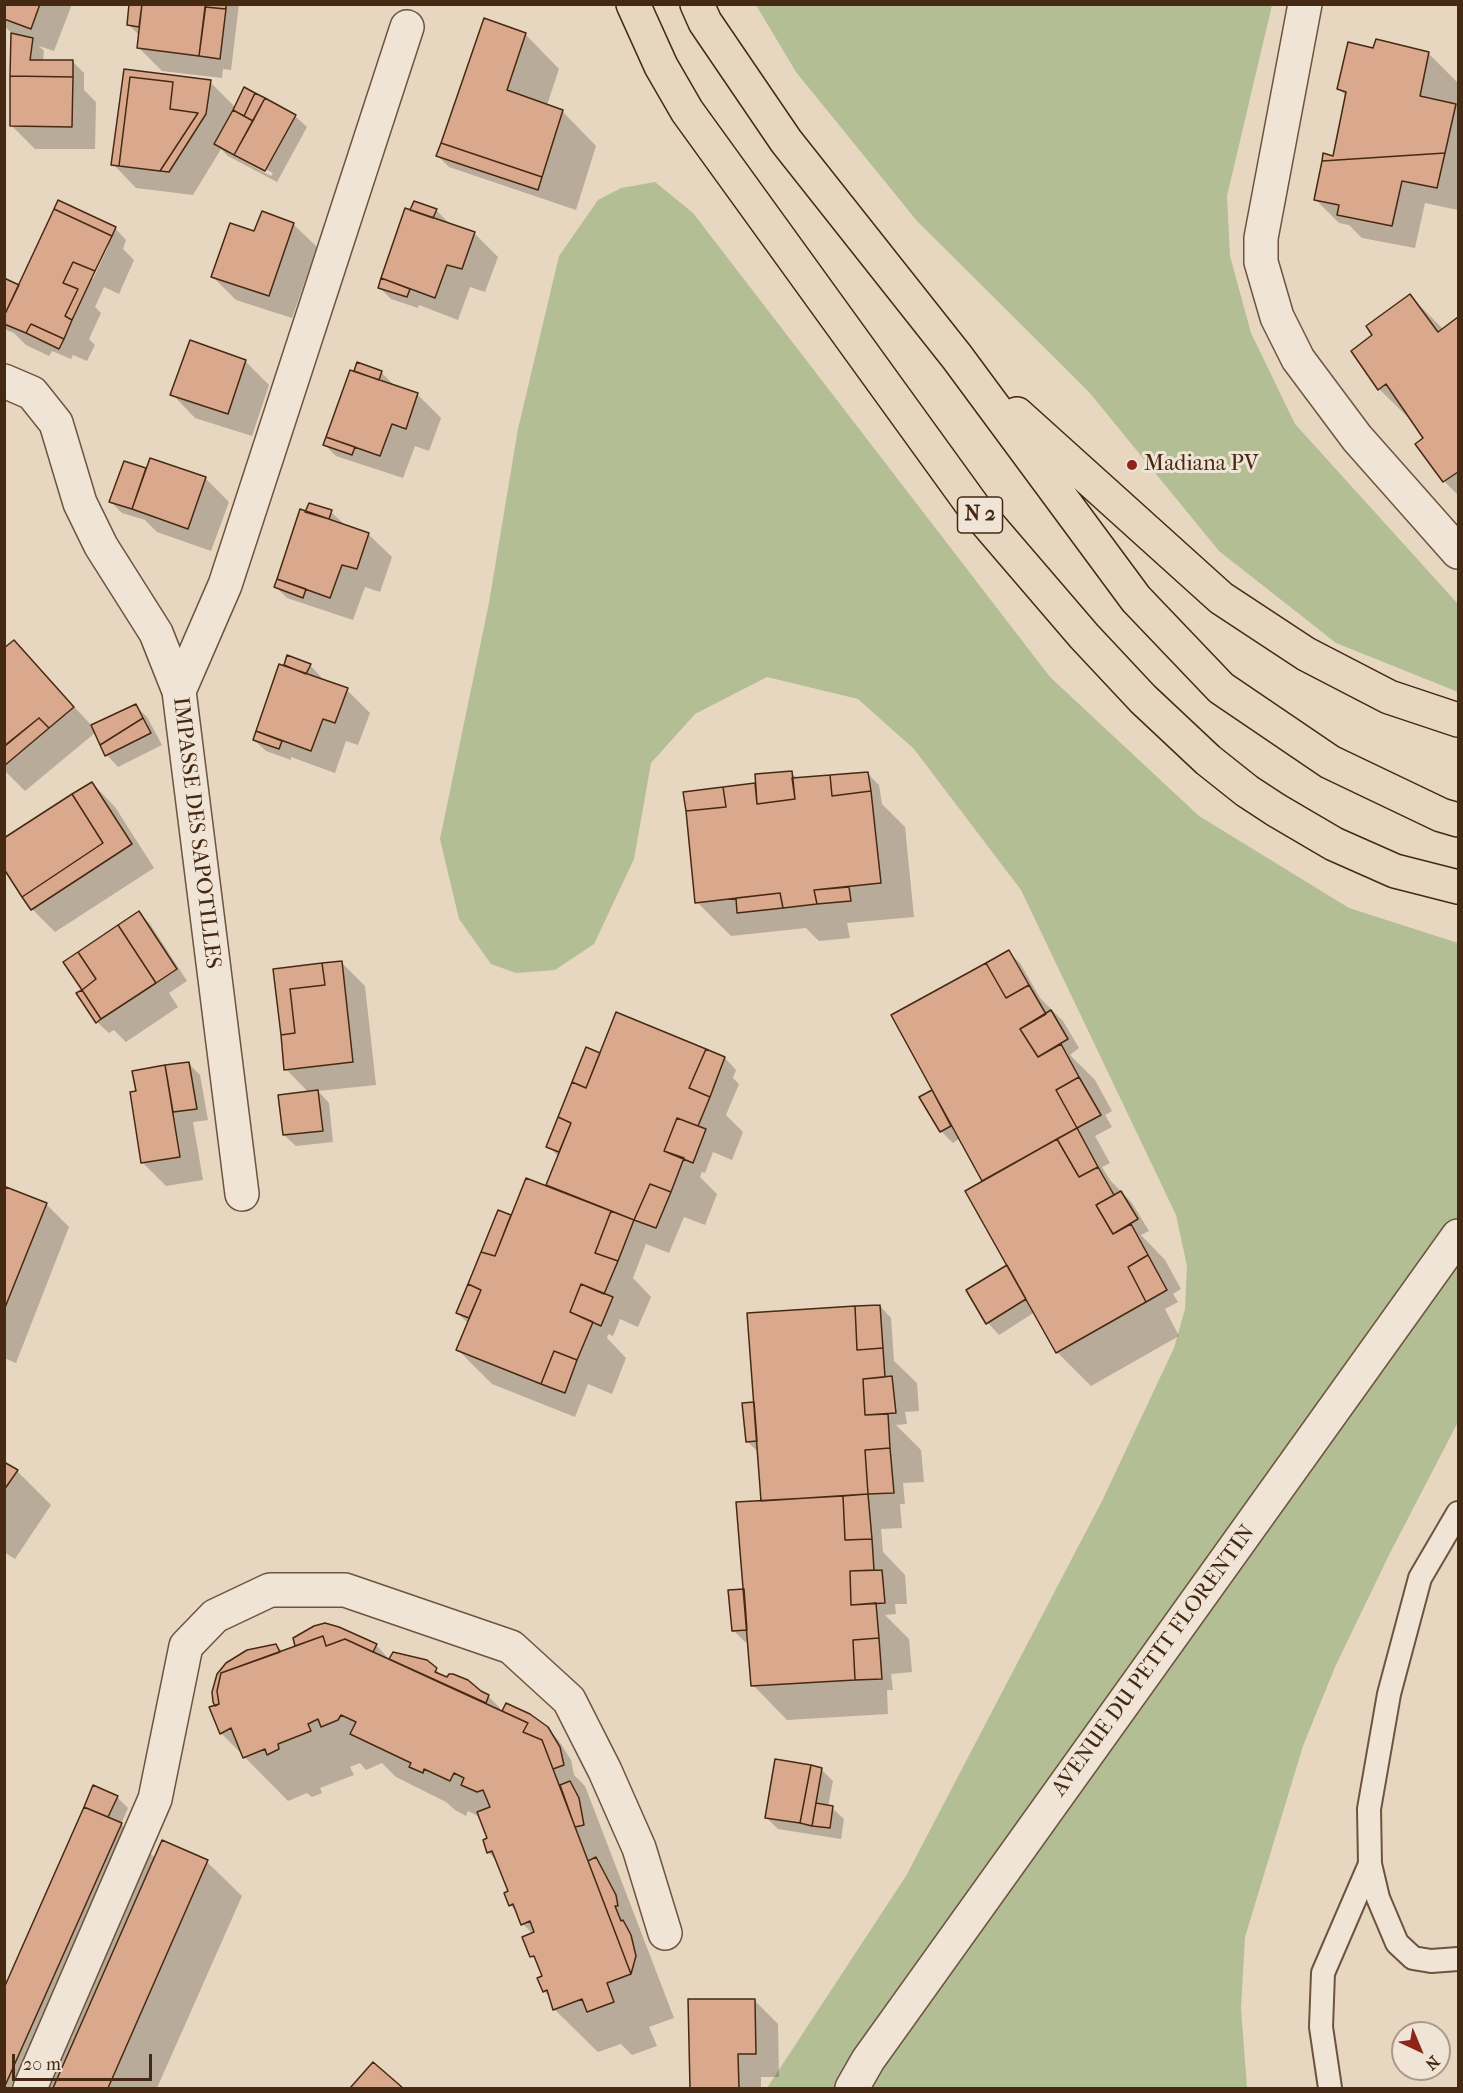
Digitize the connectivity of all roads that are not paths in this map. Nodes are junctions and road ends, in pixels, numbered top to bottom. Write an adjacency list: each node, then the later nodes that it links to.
1 (633, 4): 11 (main road, N 2)
2 (697, 4): 5 (main road)
3 (1305, 4): 7 (street)
4 (407, 27): 8 (street)
5 (957, 357): 9 (main road); 10 (main road)
6 (4, 381): 8 (street, IMPASSE DES SAPOTILLES)
7 (1458, 552)
8 (179, 691): 12 (street, IMPASSE DES SAPOTILLES)
9 (1458, 720)
10 (1458, 820)
11 (1458, 887)
12 (242, 1194)
13 (1458, 1236): 19 (street, AVENUE DU PETIT FLORENTIN)
14 (1458, 1513): 15 (lane)
15 (1370, 1864): 17 (lane); 20 (lane)
16 (665, 1933): 18 (street)
17 (1458, 1959)
18 (30, 2088)
19 (852, 2088)
20 (1330, 2088)

